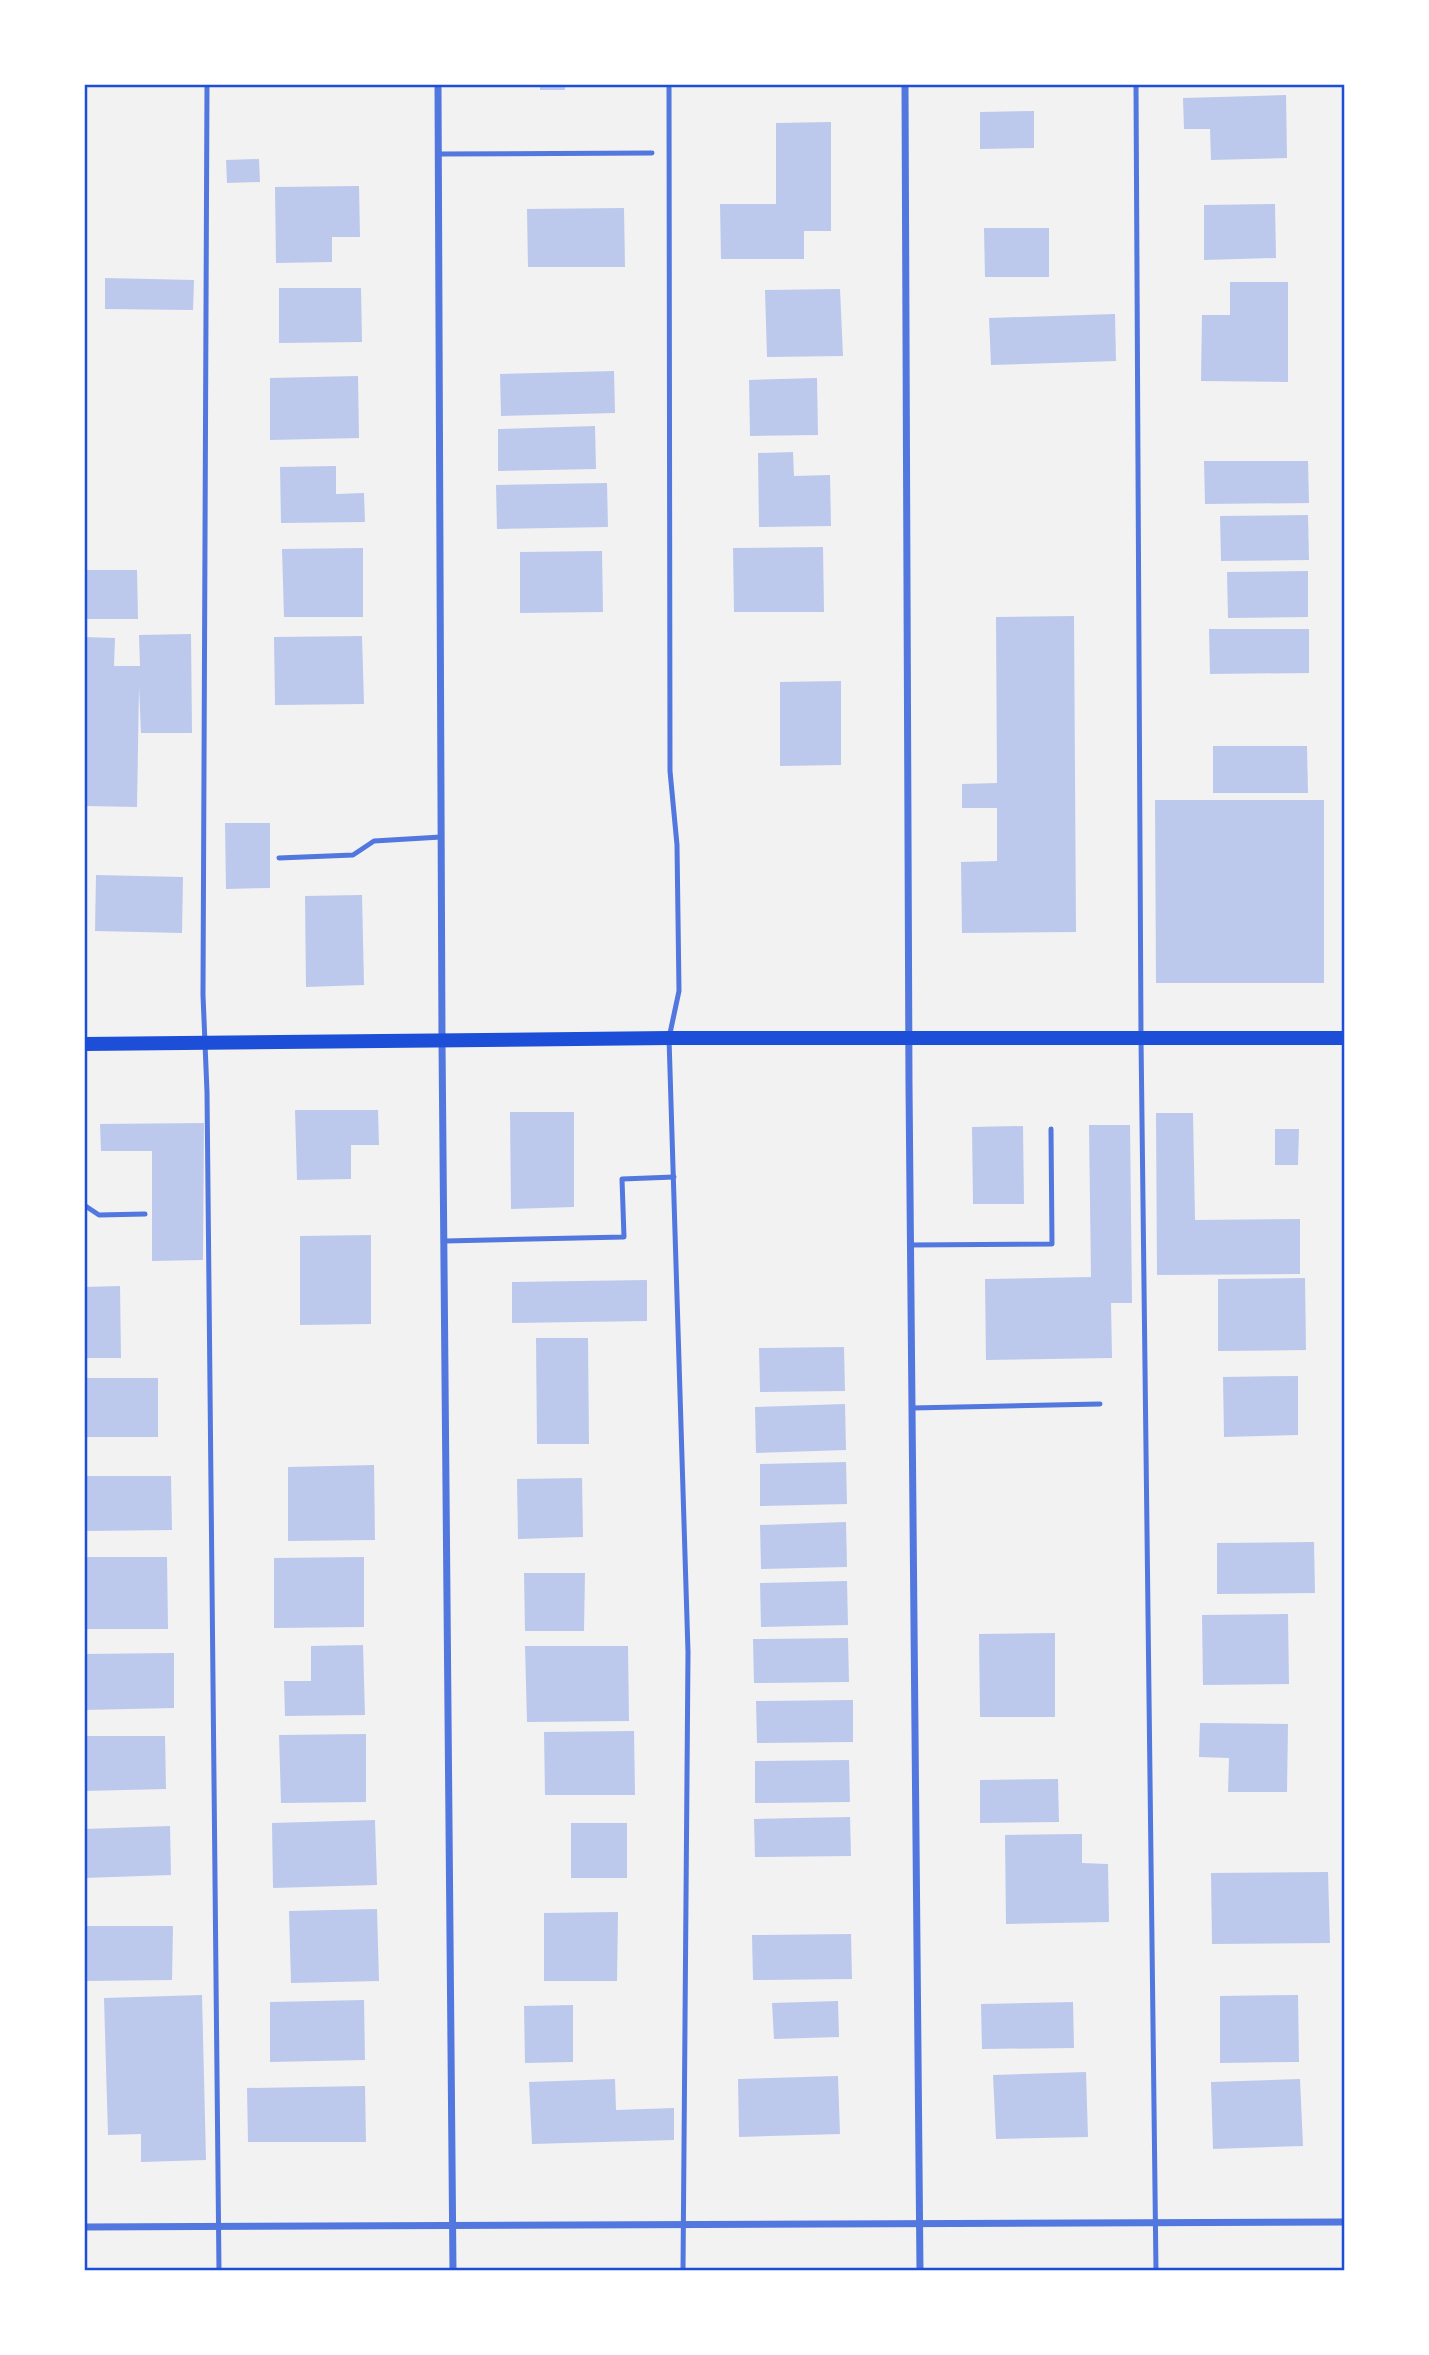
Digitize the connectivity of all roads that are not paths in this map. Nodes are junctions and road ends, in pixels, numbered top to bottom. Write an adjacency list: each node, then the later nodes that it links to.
1 (207, 84): 15 (lane)
2 (438, 84): 7 (street)
3 (669, 84): 10 (lane)
4 (905, 84): 13 (street)
5 (1136, 84): 11 (lane)
6 (652, 153): 7 (lane)
7 (438, 154): 8 (street)
8 (441, 837): 9 (lane); 14 (street)
9 (279, 858)
10 (669, 1038): 13 (main road); 14 (main road); 18 (lane)
11 (1141, 1038): 12 (main road); 13 (main road); 25 (lane)
12 (1345, 1038)
13 (908, 1039): 22 (street)
14 (442, 1041): 15 (main road); 21 (street)
15 (205, 1042): 16 (main road); 29 (lane)
16 (84, 1044)
17 (1051, 1129): 22 (lane)
18 (674, 1177): 21 (lane); 27 (lane)
19 (84, 1205): 20 (lane)
20 (145, 1214)
21 (445, 1241): 30 (street)
22 (910, 1245): 24 (street)
23 (1100, 1405): 24 (lane)
24 (912, 1408): 28 (street)
25 (1156, 2222): 26 (street); 28 (street); 36 (lane)
26 (1345, 2222)
27 (683, 2224): 28 (street); 30 (street); 34 (lane)
28 (920, 2224): 35 (street)
29 (219, 2226): 30 (street); 31 (street); 32 (lane)
30 (452, 2226): 33 (street)
31 (84, 2227)
32 (219, 2271)
33 (453, 2271)
34 (683, 2271)
35 (920, 2271)
36 (1156, 2271)

